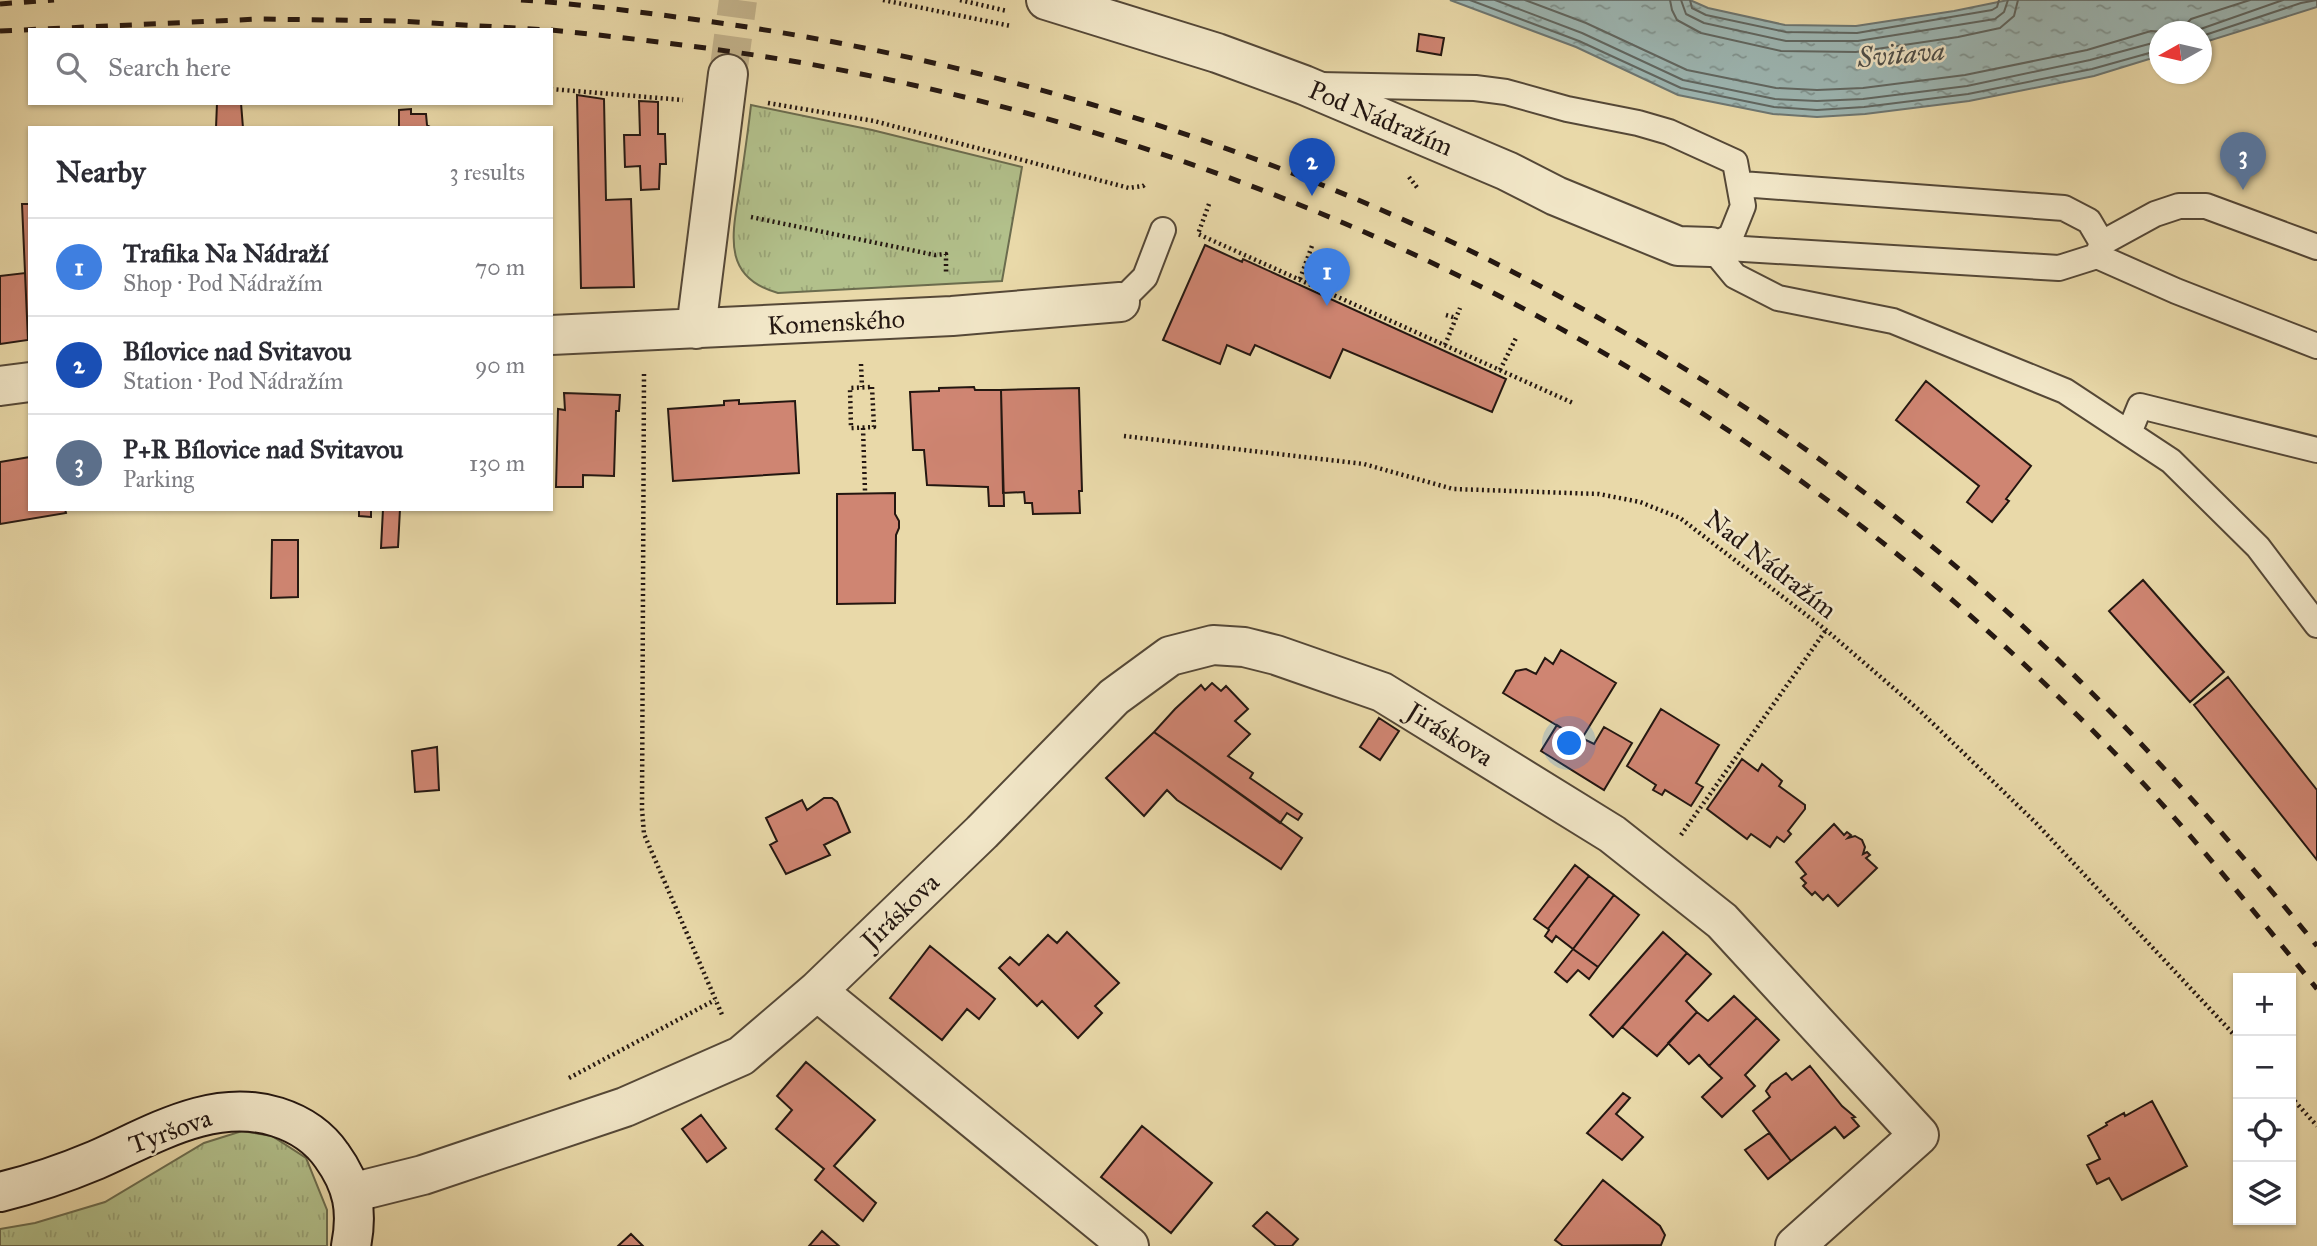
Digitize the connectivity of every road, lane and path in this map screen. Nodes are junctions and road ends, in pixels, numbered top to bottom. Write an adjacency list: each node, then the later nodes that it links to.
1 (1046, 0): 2 (street, Pod Nádražím)
2 (1304, 85): 6 (lane); 11 (street, Pod Nádražím)
3 (553, 89): 4 (path)
4 (727, 89): 5 (path); 20 (street)
5 (1147, 183)
6 (1741, 184): 11 (lane); 13 (lane)
7 (1209, 204): 15 (path)
8 (741, 215): 14 (path)
9 (1163, 230): 16 (lane)
10 (1313, 243): 15 (path)
11 (1711, 247): 13 (lane); 31 (lane)
12 (2317, 247): 13 (lane)
13 (2099, 250): 24 (lane)
14 (946, 269)
15 (1300, 279): 23 (path)
16 (1120, 302): 20 (street, Komenského)
17 (1460, 308): 19 (path)
18 (1446, 315): 19 (path)
19 (1456, 318): 23 (path)
20 (696, 329): 21 (street, Komenského)
21 (553, 335)
22 (1516, 338): 26 (path)
23 (1445, 345): 26 (path)
24 (2317, 346)
25 (644, 363): 40 (path)
26 (1500, 370): 29 (path)
27 (28, 382): 28 (street)
28 (0, 386)
29 (1573, 403)
30 (863, 428): 30 (path); 34 (path)
31 (2129, 433): 33 (lane); 35 (lane)
32 (1124, 436): 36 (path, Nad Nádražím)
33 (2317, 450)
34 (865, 491)
35 (2317, 625)
36 (1826, 630): 37 (path); 39 (path, Nad Nádražím)
37 (1657, 868): 38 (street, Jiráskova); 47 (street, Jiráskova)
38 (817, 991): 40 (street, Jiráskova); 46 (street)
39 (2235, 1036)
40 (741, 1056): 44 (street, Jiráskova)
41 (2293, 1099): 42 (path)
42 (2317, 1126)
43 (0, 1192): 44 (street, Tyršova)
44 (351, 1193): 45 (street, Tyršova)
45 (351, 1246)
46 (1129, 1246)
47 (1795, 1246)

